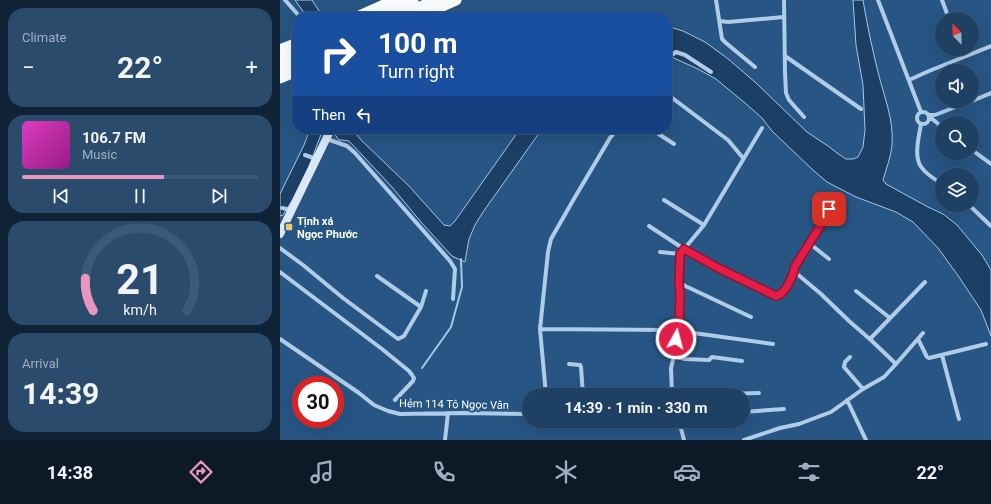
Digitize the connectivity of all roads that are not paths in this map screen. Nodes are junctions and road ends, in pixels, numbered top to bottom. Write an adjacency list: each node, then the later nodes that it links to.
1 (284, 0): 10 (street)
2 (396, 0): 11 (highway)
3 (413, 0): 12 (highway)
4 (436, 0): 13 (highway)
5 (716, 0): 17 (street)
6 (784, 0): 16 (street)
7 (878, 0): 32 (street)
8 (942, 0): 15 (street)
9 (453, 1): 14 (highway)
10 (295, 12)
11 (368, 12)
12 (386, 12)
13 (409, 12)
14 (429, 12)
15 (947, 12)
16 (784, 17): 17 (street); 23 (street)
17 (720, 21): 27 (street)
18 (292, 46): 21 (highway)
19 (991, 46): 24 (street)
20 (292, 48): 25 (highway)
21 (280, 50)
22 (672, 55): 29 (street)
23 (785, 56): 37 (street); 40 (street)
24 (964, 57): 32 (street)
25 (280, 59)
26 (292, 64): 28 (highway)
27 (755, 67)
28 (280, 70)
29 (711, 72)
30 (292, 73): 31 (highway)
31 (280, 78)
32 (908, 80): 38 (street)
33 (991, 93): 35 (street)
34 (672, 98): 51 (street)
35 (979, 98)
36 (954, 108): 39 (street)
37 (861, 109)
38 (920, 112): 39 (street); 42 (street)
39 (929, 116): 41 (street); 42 (street)
40 (804, 117)
41 (935, 121)
42 (921, 124): 54 (street)
43 (762, 128): 51 (street)
44 (328, 134): 52 (main road)
45 (330, 134): 77 (street)
46 (613, 134): 81 (street)
47 (659, 134): 48 (street)
48 (674, 144)
49 (305, 155): 52 (street)
50 (979, 155): 53 (street)
51 (743, 158): 60 (street)
52 (315, 159): 58 (main road)
53 (991, 164)
54 (935, 178)
55 (664, 200): 60 (street)
56 (815, 201): 64 (street)
57 (282, 208): 58 (street)
58 (290, 210): 63 (main road)
59 (976, 212): 62 (street)
60 (704, 224): 66 (street)
61 (649, 226): 66 (street)
62 (991, 226)
63 (280, 234)
64 (809, 243): 69 (street); 71 (street)
65 (280, 248): 78 (street)
66 (684, 249): 68 (street); 71 (street)
67 (660, 252): 68 (street)
68 (680, 254): 74 (street)
69 (829, 258)
70 (280, 272): 101 (street)
71 (794, 272): 85 (street)
72 (377, 276): 78 (street)
73 (924, 282): 80 (street)
74 (679, 283): 79 (street); 82 (street)
75 (426, 291): 78 (street)
76 (856, 291): 80 (street)
77 (453, 299)
78 (421, 307)
79 (751, 317)
80 (890, 318): 85 (street)
81 (540, 329): 82 (street); 95 (street)
82 (679, 332): 87 (street); 90 (street)
83 (923, 333): 86 (street)
84 (280, 339): 105 (street, Hẻm 114 Tô Ngọc Vân)
85 (870, 339): 94 (street)
86 (918, 339): 89 (street); 94 (street)
87 (773, 344)
88 (986, 344): 89 (street)
89 (942, 355): 107 (street)
90 (674, 356): 92 (street); 97 (street)
91 (850, 357): 98 (street)
92 (742, 361)
93 (569, 364): 96 (street)
94 (896, 364): 98 (street)
95 (545, 388)
96 (582, 388)
97 (672, 388)
98 (863, 389): 102 (street)
99 (750, 393): 100 (street)
100 (759, 393)
101 (395, 400)
102 (847, 400): 111 (street); 112 (street)
103 (784, 409): 104 (street)
104 (750, 411)
105 (448, 413): 106 (street, Hẻm 114 Tô Ngọc Vân); 109 (street)
106 (522, 414)
107 (958, 419)
108 (680, 428): 110 (street)
109 (445, 440)
110 (684, 440)
111 (744, 440)
112 (866, 440)

